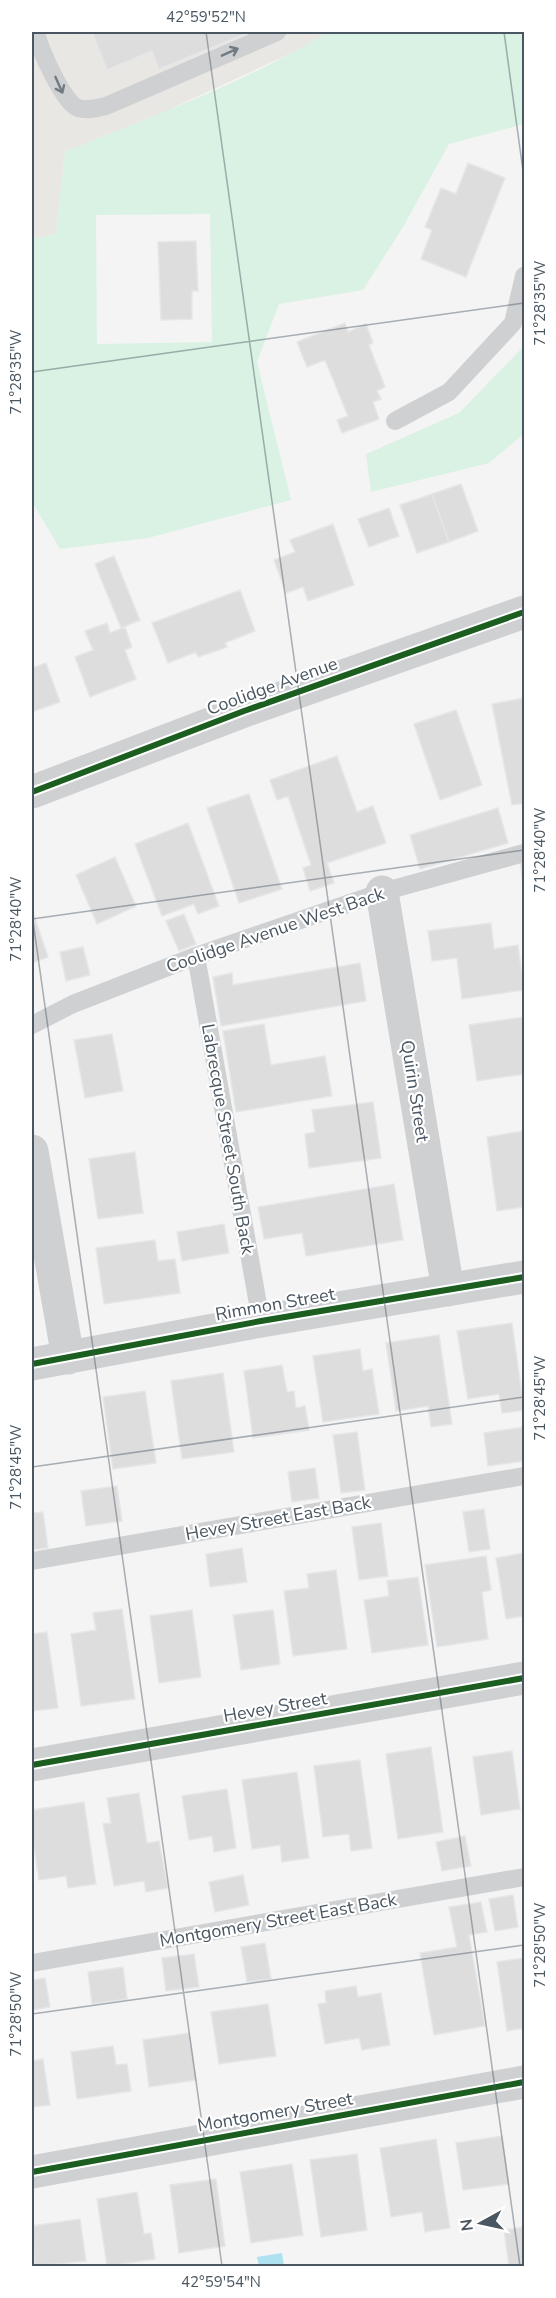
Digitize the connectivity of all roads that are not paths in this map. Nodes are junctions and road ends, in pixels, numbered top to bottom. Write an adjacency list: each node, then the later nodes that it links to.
1 (36, 32): 2 (lane, one-way to 2)
2 (277, 32)
3 (525, 276): 4 (lane)
4 (394, 421)
5 (525, 612): 6 (street, Coolidge Avenue)
6 (32, 792)
7 (525, 854): 8 (lane, Coolidge Avenue West Back)
8 (382, 892): 9 (lane, Coolidge Avenue West Back); 13 (street, Quirin Street)
9 (196, 956): 10 (lane, Coolidge Avenue West Back); 14 (lane, Labrecque Street South Back)
10 (32, 1025)
11 (32, 1151): 15 (street)
12 (525, 1277): 13 (street, Rimmon Street)
13 (448, 1290): 14 (street, Rimmon Street)
14 (261, 1321): 15 (street, Rimmon Street)
15 (68, 1358): 16 (street, Rimmon Street)
16 (32, 1364)
17 (525, 1476): 18 (lane, Hevey Street East Back)
18 (32, 1561)
19 (525, 1678): 20 (street, Hevey Street)
20 (32, 1765)
21 (525, 1877): 22 (lane, Montgomery Street East Back)
22 (32, 1963)
23 (525, 2082): 24 (street, Montgomery Street)
24 (32, 2172)

